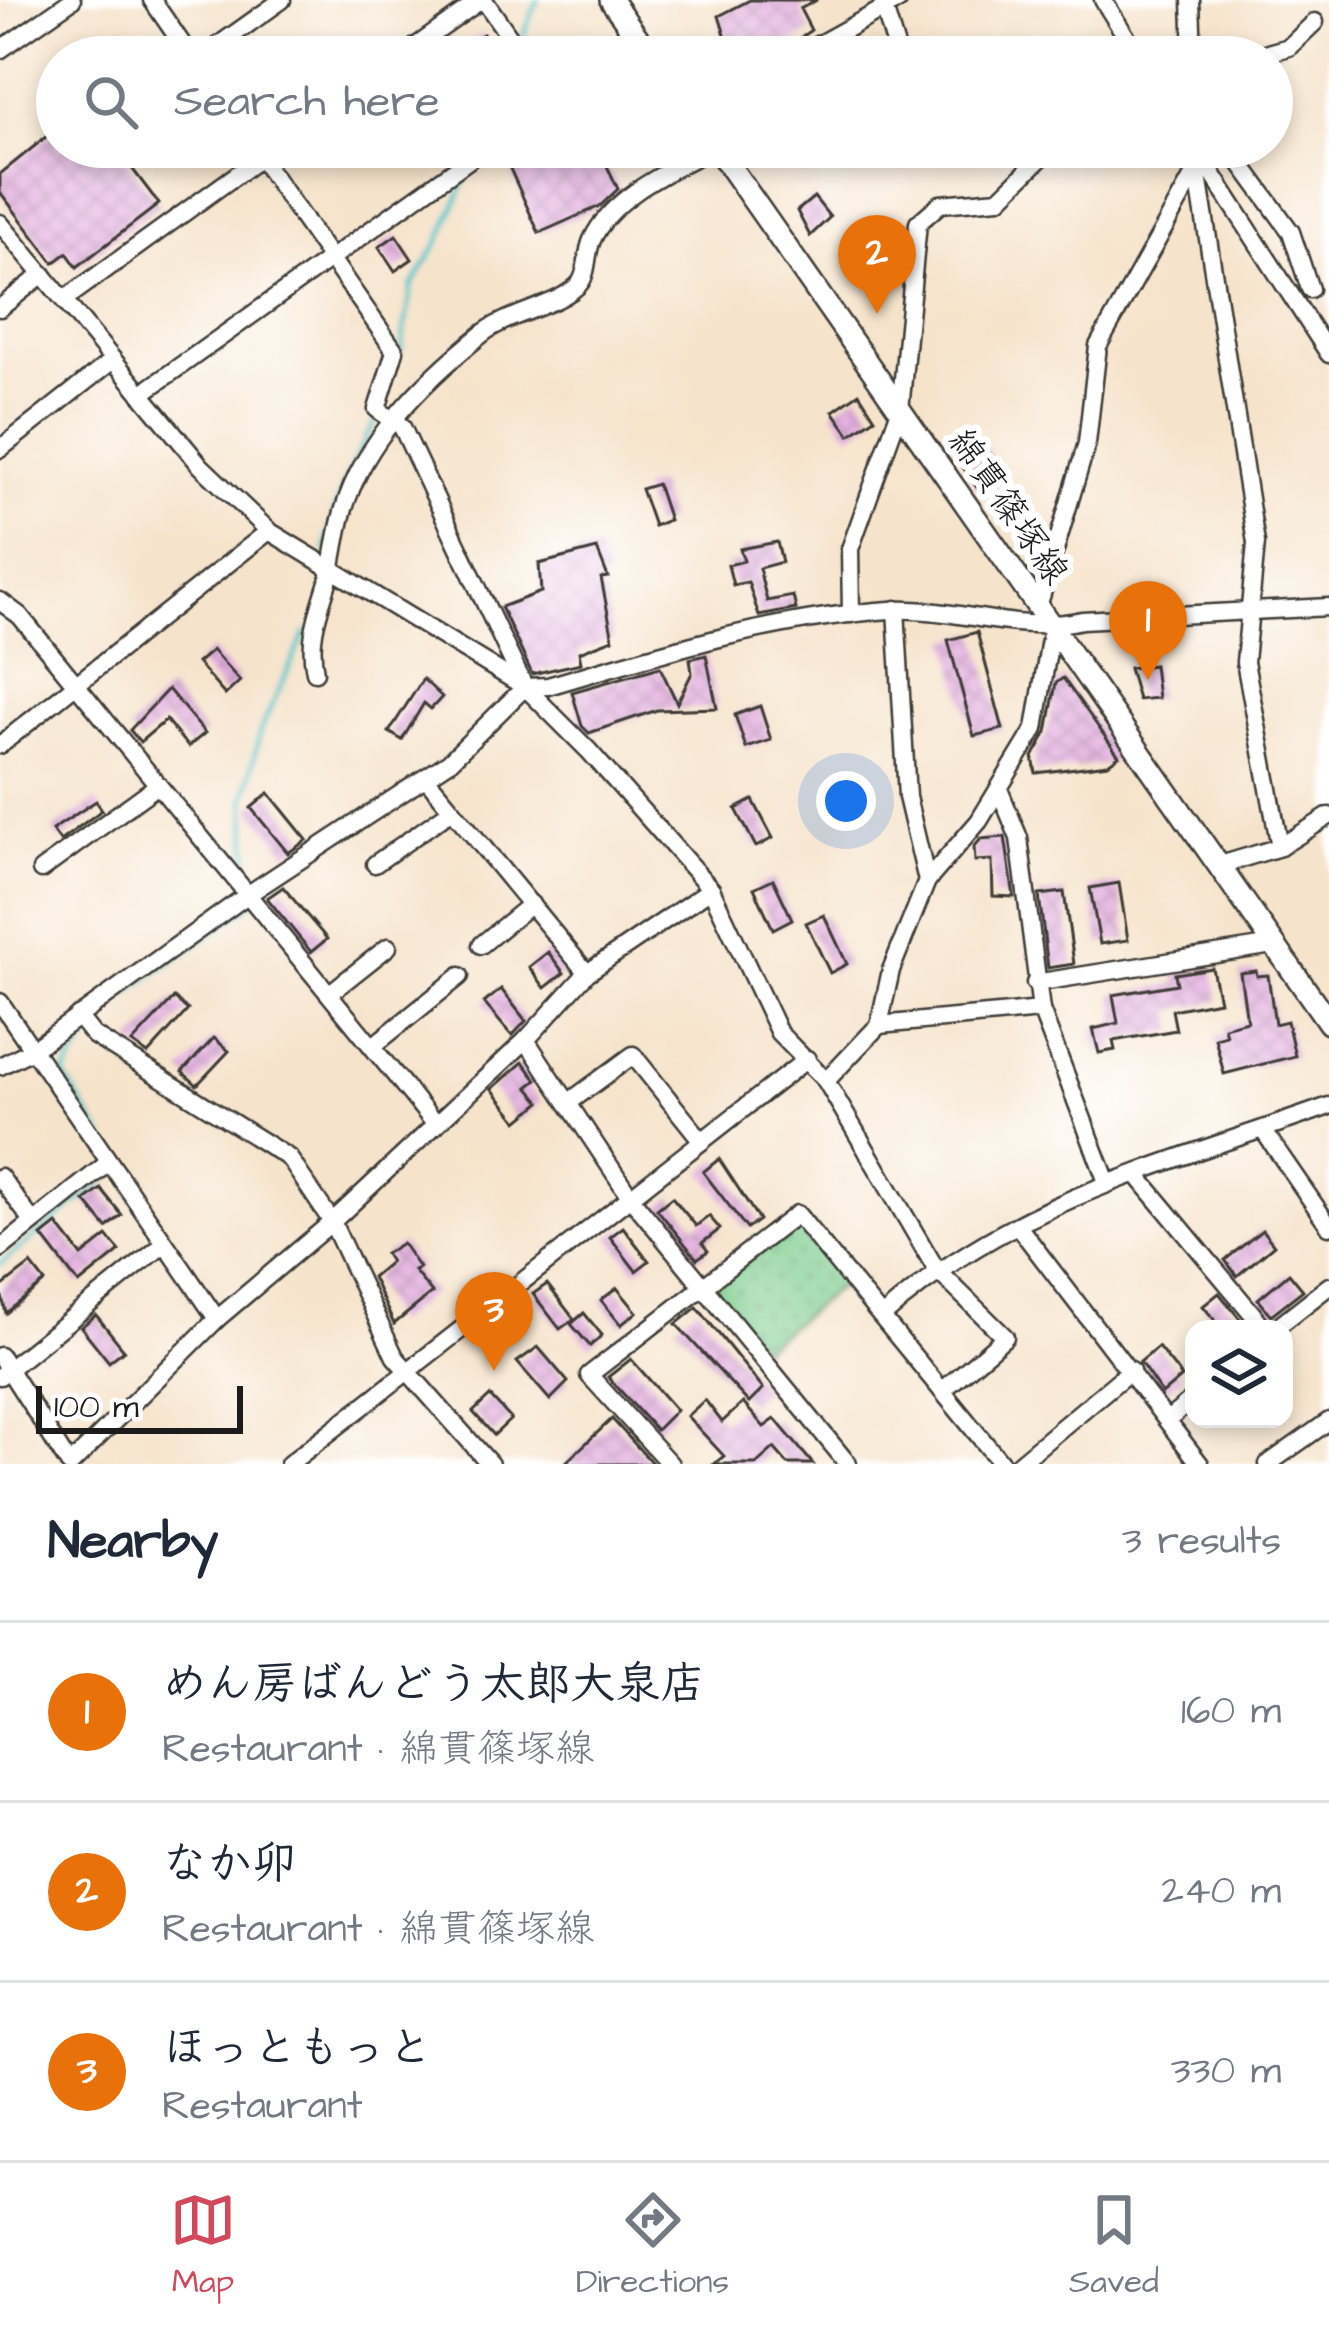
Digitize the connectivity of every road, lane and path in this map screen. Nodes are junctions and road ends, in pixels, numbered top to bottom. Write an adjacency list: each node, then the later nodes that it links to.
1 (72, 0): 20 (street)
2 (152, 0): 10 (street)
3 (281, 0): 11 (street)
4 (483, 0): 12 (street); 13 (street)
5 (611, 0): 14 (main road)
6 (1103, 0): 17 (street)
7 (1191, 0): 18 (street)
8 (894, 3): 15 (street); 16 (street)
9 (1316, 22): 19 (street)
10 (177, 36)
11 (231, 36)
12 (431, 36)
13 (509, 36)
14 (636, 36)
15 (834, 36)
16 (897, 36)
17 (1126, 36)
18 (1192, 36)
19 (1293, 43)
20 (0, 50)
21 (240, 168): 36 (street)
22 (274, 168): 32 (street)
23 (457, 168): 32 (street)
24 (678, 168): 42 (street)
25 (730, 168): 41 (main road, 綿貫篠塚線)
26 (1031, 168): 41 (street)
27 (1192, 168): 47 (street)
28 (1201, 168): 50 (street)
29 (1208, 168): 35 (street)
30 (1245, 168): 34 (street)
31 (0, 223): 33 (street)
32 (330, 258): 40 (street); 42 (street)
33 (43, 274): 36 (street); 37 (street)
34 (1320, 287): 35 (street)
35 (1290, 292): 38 (street)
36 (65, 298): 39 (street)
37 (0, 308)
38 (1329, 353)
39 (113, 360): 40 (street); 43 (street)
40 (141, 394): 44 (street)
41 (900, 410): 47 (main road, 綿貫篠塚線); 51 (street)
42 (392, 419): 45 (street); 55 (street)
43 (1, 447)
44 (268, 531): 45 (street); 54 (street)
45 (331, 569): 53 (street); 55 (street)
46 (0, 601): 54 (street)
47 (1038, 607): 52 (main road, 綿貫篠塚線)
48 (1329, 608): 50 (street)
49 (896, 609): 51 (street); 52 (street); 66 (street)
50 (1253, 611): 52 (street); 62 (street)
51 (851, 614): 55 (street)
52 (1052, 627): 59 (street); 64 (main road, 綿貫篠塚線)
53 (315, 672)
54 (76, 687): 56 (street); 58 (street)
55 (525, 687): 57 (street); 67 (street)
56 (0, 745)
57 (426, 778): 60 (street); 68 (street)
58 (158, 785): 65 (street); 68 (street)
59 (1000, 789): 66 (street); 75 (street)
60 (452, 809): 63 (street); 69 (street)
61 (1329, 816): 62 (street)
62 (1280, 848): 64 (street)
63 (375, 864)
64 (1217, 866): 71 (main road, 綿貫篠塚線)
65 (41, 870)
66 (927, 881): 81 (street)
67 (711, 889): 73 (street); 85 (street)
68 (250, 892): 76 (street); 79 (street)
69 (530, 904): 70 (street); 73 (street)
70 (481, 945)
71 (1274, 945): 75 (street); 80 (main road, 綿貫篠塚線)
72 (388, 947): 76 (street)
73 (587, 973): 82 (street)
74 (460, 976): 83 (street)
75 (1035, 983): 78 (street)
76 (330, 993): 83 (street)
77 (0, 1002): 84 (street)
78 (1042, 1010): 81 (street); 96 (street)
79 (78, 1016): 84 (street); 99 (street)
80 (1329, 1023)
81 (879, 1025): 87 (street)
82 (526, 1040): 88 (street); 90 (street)
83 (373, 1046): 90 (street)
84 (32, 1050): 86 (street); 93 (street)
85 (807, 1059): 87 (street); 92 (street)
86 (0, 1066)
87 (826, 1081): 104 (street)
88 (568, 1103): 92 (street); 97 (street)
89 (1329, 1106): 91 (street)
90 (436, 1125): 99 (street)
91 (1262, 1130): 94 (street); 101 (street)
92 (702, 1141): 97 (street)
93 (108, 1163): 98 (street); 102 (street)
94 (1136, 1174): 96 (street); 109 (street)
95 (0, 1178): 98 (street)
96 (1106, 1182): 100 (street)
97 (632, 1198): 106 (street); 113 (street)
98 (33, 1222): 103 (street)
99 (332, 1222): 108 (street); 113 (street)
100 (1018, 1226): 104 (street); 112 (street)
101 (1329, 1226)
102 (163, 1245): 108 (street); 111 (street)
103 (0, 1249)
104 (936, 1269): 107 (street); 114 (street)
105 (1329, 1286): 110 (street)
106 (702, 1288): 107 (street); 121 (street); 122 (street)
107 (882, 1317): 114 (street)
108 (217, 1319): 118 (street)
109 (1258, 1320)
110 (1286, 1320)
111 (3, 1367): 118 (street)
112 (1131, 1370): 116 (street); 124 (street)
113 (407, 1373): 119 (street); 120 (street)
114 (942, 1391): 123 (street)
115 (1185, 1406): 116 (street)
116 (1169, 1419): 125 (street)
117 (1329, 1421): 126 (street)
118 (70, 1464)
119 (289, 1464)
120 (490, 1464)
121 (670, 1464)
122 (848, 1464)
123 (1002, 1464)
124 (1018, 1464)
125 (1200, 1464)
126 (1268, 1464)

